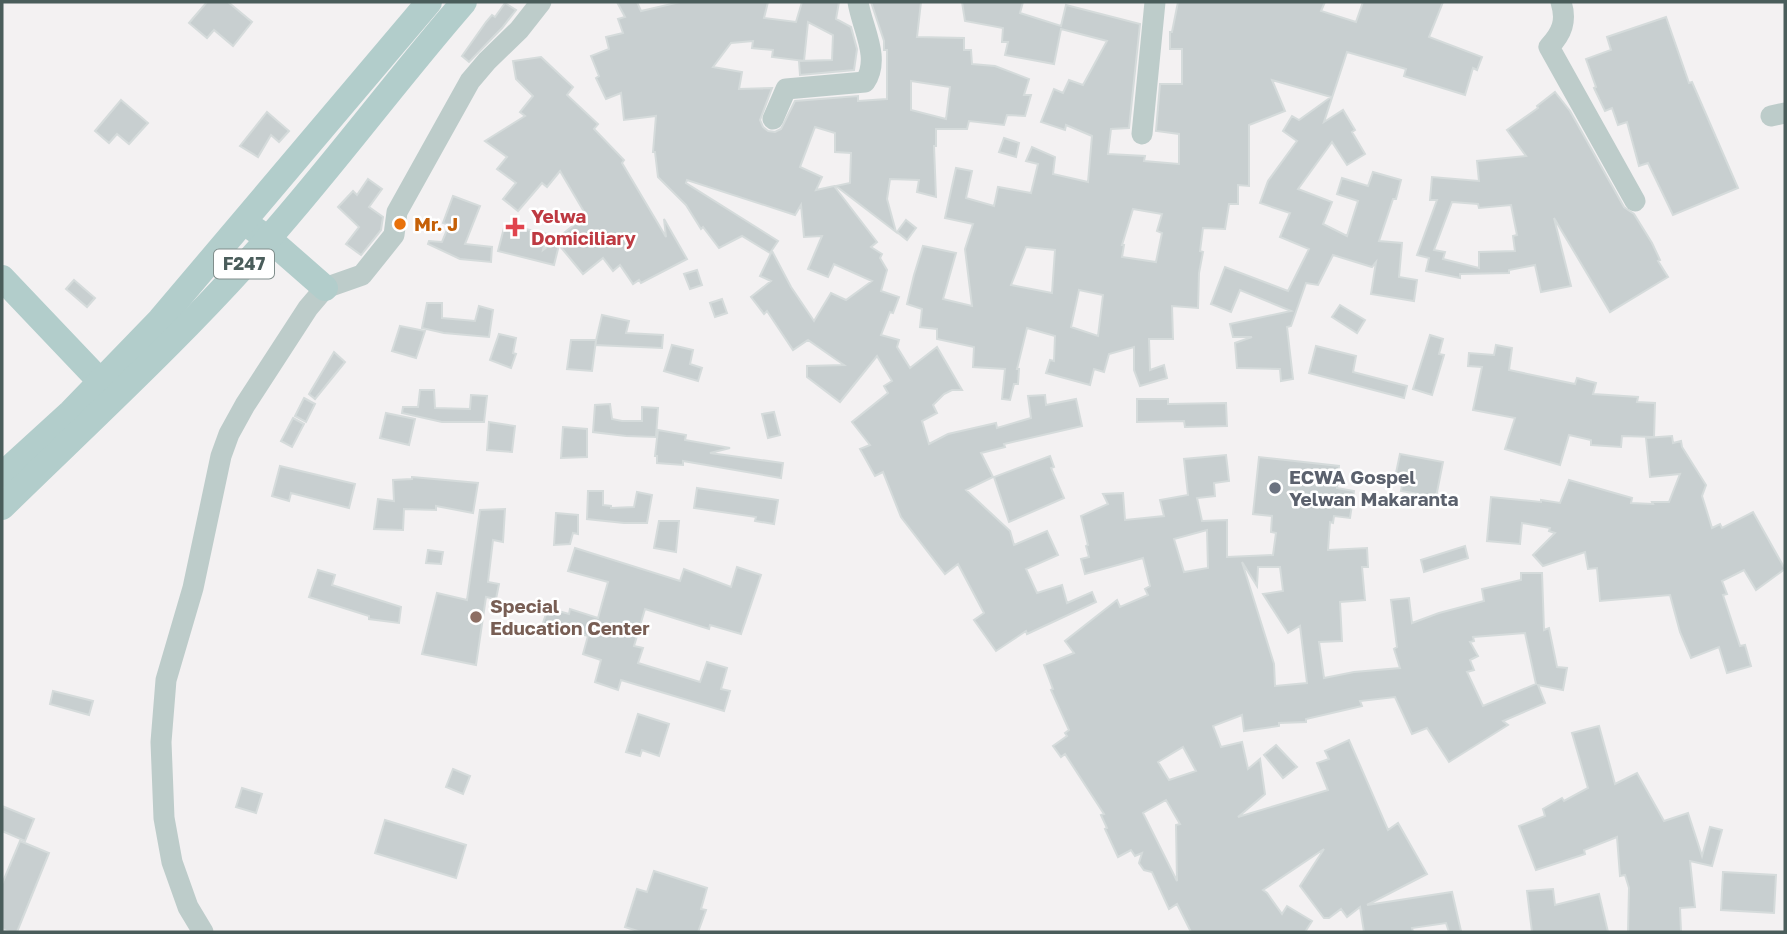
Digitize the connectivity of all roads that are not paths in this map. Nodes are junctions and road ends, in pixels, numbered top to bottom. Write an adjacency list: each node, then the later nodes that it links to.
1 (429, 2): 10 (main road, F247)
2 (541, 2): 13 (street)
3 (858, 2): 7 (street)
4 (1155, 2): 8 (street)
5 (1561, 2): 9 (street)
6 (457, 4): 11 (main road, F247)
7 (773, 119)
8 (1142, 134)
9 (1635, 201)
10 (244, 222): 11 (main road); 14 (main road, F247)
11 (269, 239): 13 (main road); 16 (main road, F247)
12 (2, 278): 14 (main road)
13 (326, 288): 17 (street)
14 (100, 381): 15 (main road, F247)
15 (2, 475)
16 (2, 507)
17 (203, 932)

